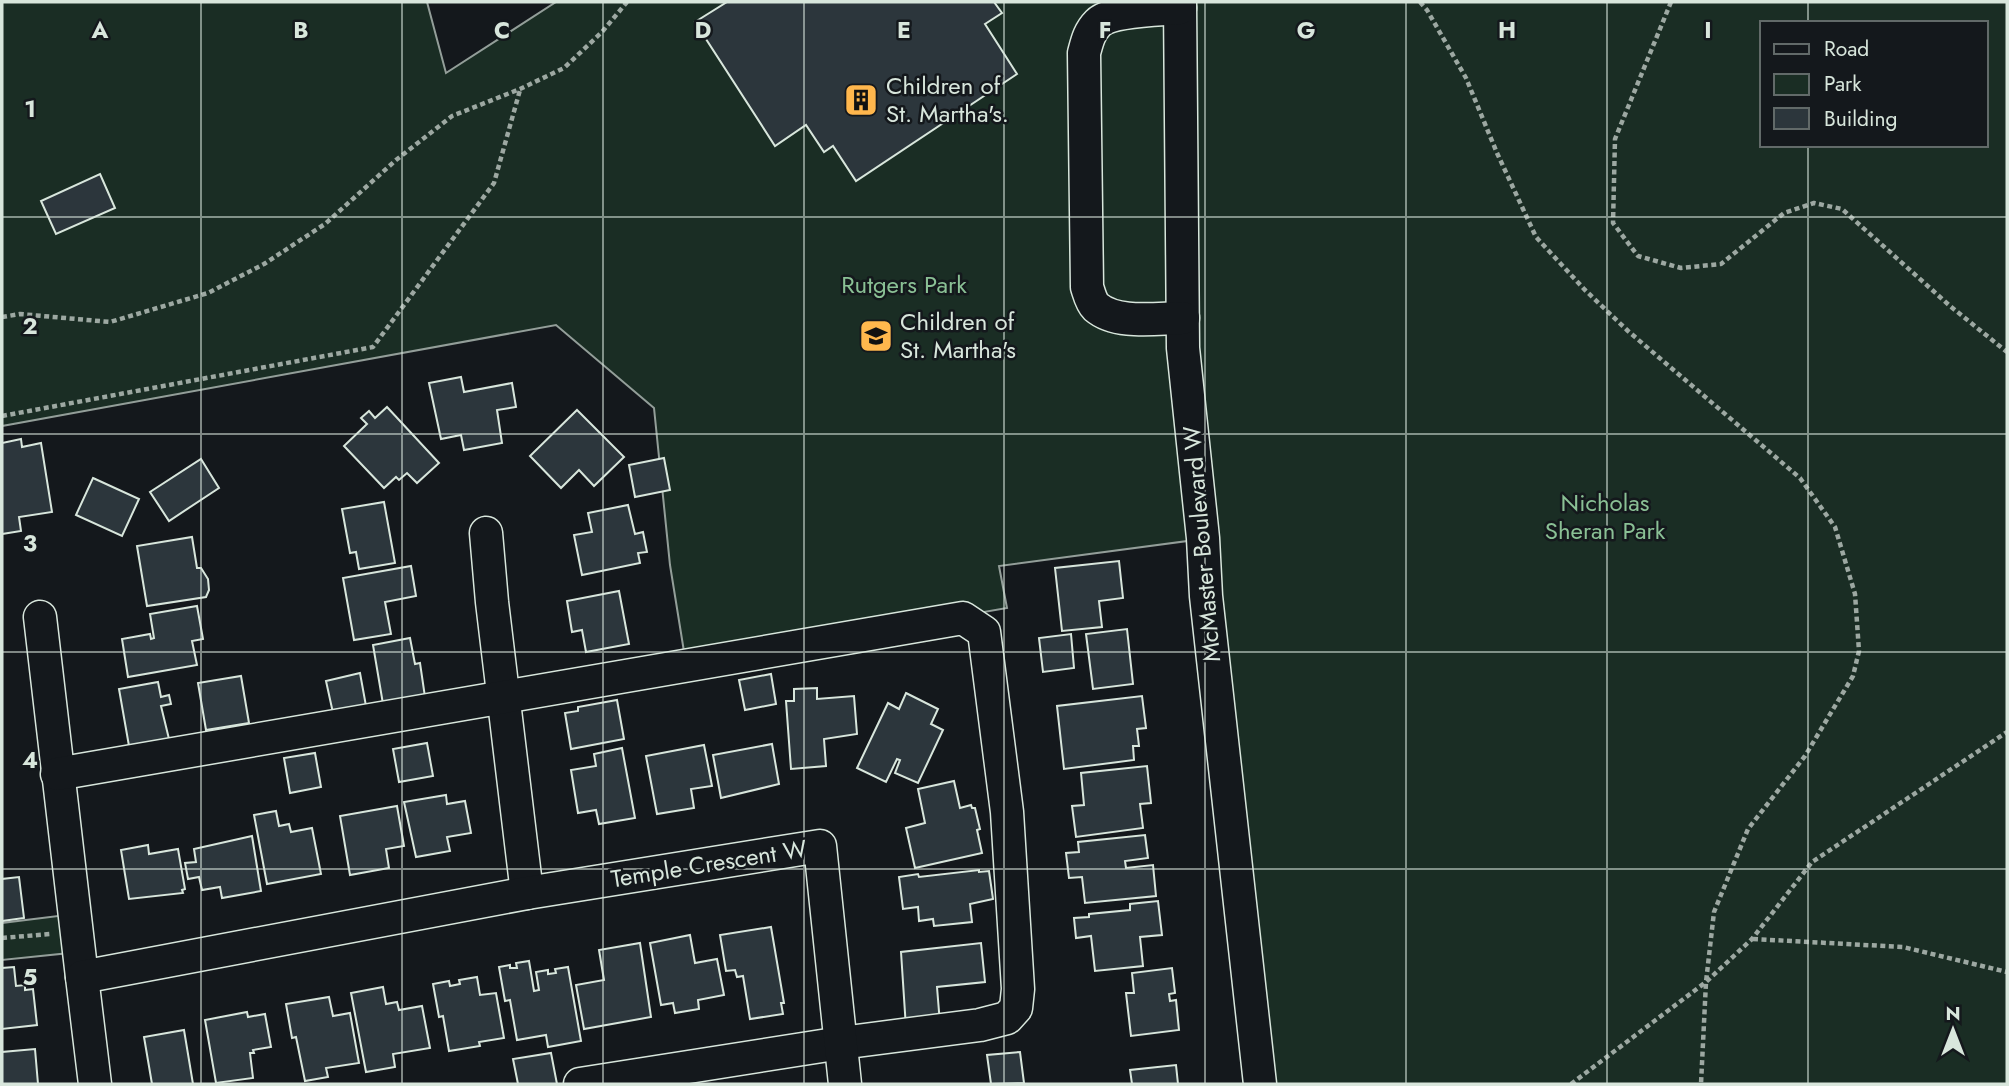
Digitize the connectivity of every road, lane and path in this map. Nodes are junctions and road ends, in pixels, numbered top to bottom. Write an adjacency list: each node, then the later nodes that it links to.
1 (627, 2): 5 (path)
2 (1420, 2): 21 (path)
3 (1671, 2): 8 (path)
4 (1180, 5): 7 (street, McMaster Boulevard W); 7 (street)
5 (520, 89): 6 (path); 9 (path)
6 (2, 317)
7 (1183, 318): 26 (street, McMaster Boulevard W)
8 (2007, 352)
9 (2, 416)
10 (486, 533): 12 (street)
11 (40, 617): 14 (street)
12 (504, 698): 14 (street); 15 (street); 22 (street)
13 (2007, 732): 18 (path)
14 (57, 774): 16 (street)
15 (527, 893): 20 (street, Temple Crescent W); 22 (street, Temple Crescent W)
16 (76, 932): 17 (path); 20 (street)
17 (2, 939)
18 (1752, 939): 19 (path); 21 (path)
19 (2007, 972)
20 (82, 977): 23 (street)
21 (1706, 982): 27 (path); 28 (path)
22 (841, 1043): 24 (street); 25 (street, Temple Crescent W)
23 (95, 1084)
24 (580, 1084)
25 (845, 1084)
26 (1260, 1084)
27 (1571, 1084)
28 (1701, 1084)

